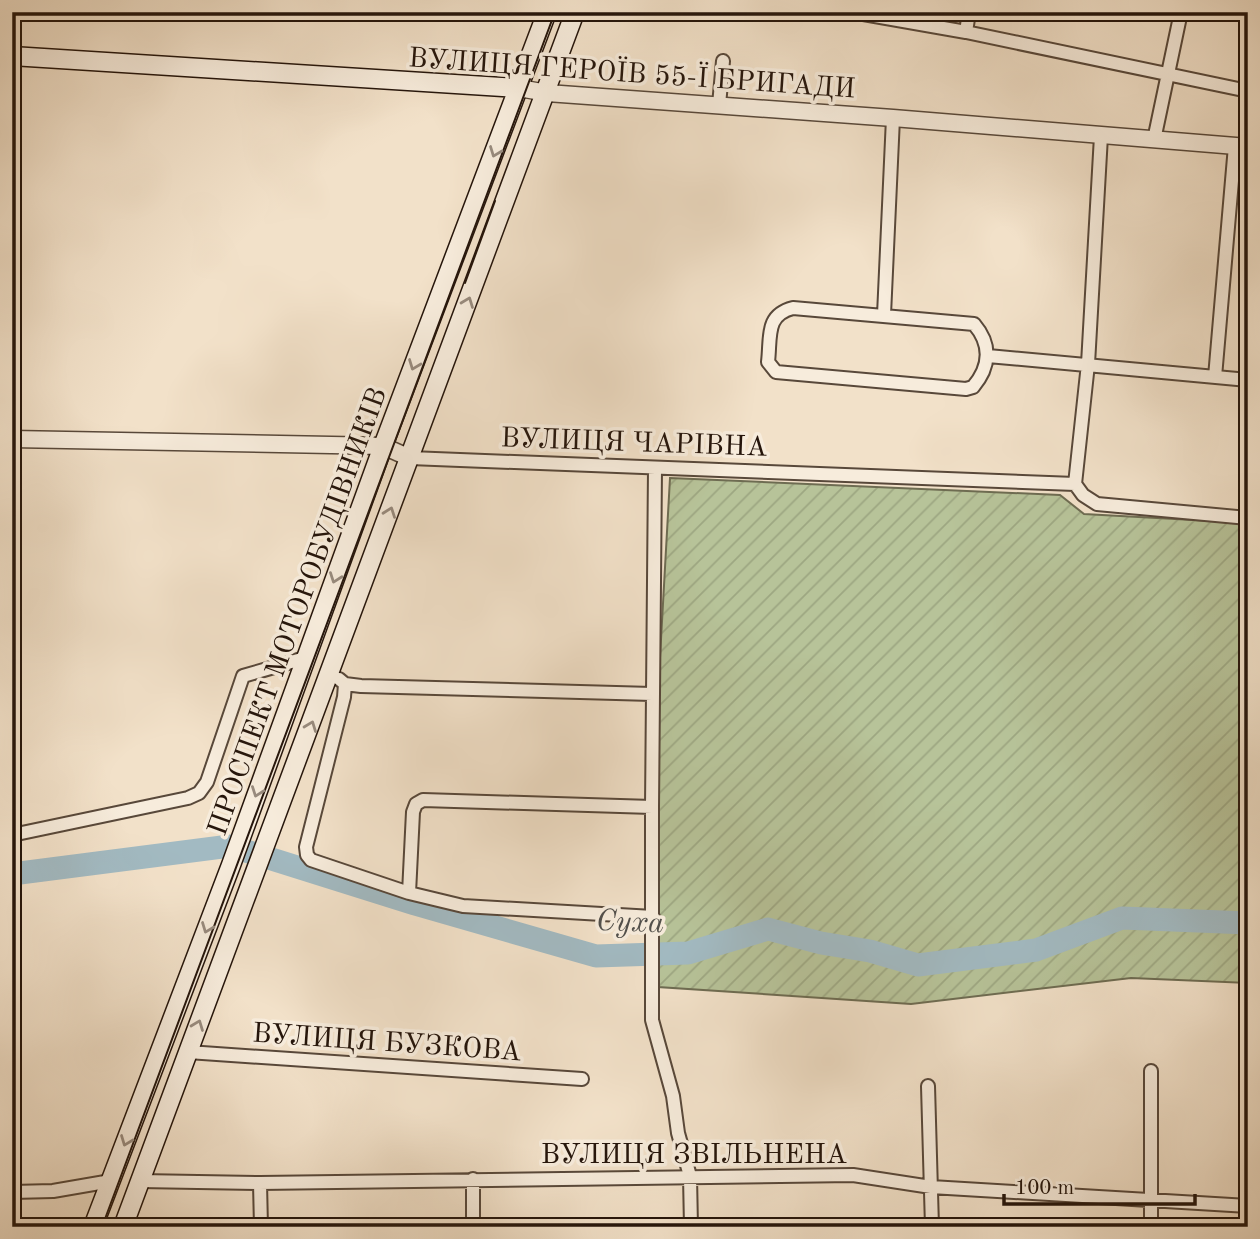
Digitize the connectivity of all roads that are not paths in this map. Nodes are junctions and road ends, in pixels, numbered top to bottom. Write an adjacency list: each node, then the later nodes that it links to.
1 (547, 12): 10 (main road, ПРОСПЕКТ МОТОРОБУДІВНИКІВ)
2 (575, 12): 12 (main road, ПРОСПЕКТ МОТОРОБУДІВНИКІВ)
3 (852, 12): 6 (street)
4 (969, 12): 6 (street)
5 (1181, 12): 9 (street)
6 (966, 32): 9 (street)
7 (12, 56): 10 (main road, ВУЛИЦЯ ГЕРОЇВ 55-Ї БРИГАДИ)
8 (723, 61): 13 (street)
9 (1168, 74): 11 (street); 16 (street)
10 (519, 88): 12 (street, ВУЛИЦЯ ГЕРОЇВ 55-Ї БРИГАДИ); 24 (main road, ПРОСПЕКТ МОТОРОБУДІВНИКІВ, one-way to 24)
11 (1248, 90)
12 (547, 93): 13 (street, ВУЛИЦЯ ГЕРОЇВ 55-Ї БРИГАДИ); 25 (main road, ПРОСПЕКТ МОТОРОБУДІВНИКІВ, one-way to 12)
13 (719, 105): 14 (street, ВУЛИЦЯ ГЕРОЇВ 55-Ї БРИГАДИ)
14 (893, 118): 15 (street, ВУЛИЦЯ ГЕРОЇВ 55-Ї БРИГАДИ); 18 (street)
15 (1101, 136): 16 (street, ВУЛИЦЯ ГЕРОЇВ 55-Ї БРИГАДИ); 20 (street)
16 (1154, 140): 17 (street, ВУЛИЦЯ ГЕРОЇВ 55-Ї БРИГАДИ)
17 (1241, 146): 21 (street)
18 (884, 315): 19 (street); 19 (street)
19 (988, 356): 20 (street)
20 (1088, 364): 21 (street); 27 (street)
21 (1215, 377): 22 (street)
22 (1248, 380)
23 (12, 439): 24 (street, ВУЛИЦЯ ЧАРІВНА)
24 (383, 446): 25 (street, ВУЛИЦЯ ЧАРІВНА); 29 (main road, ПРОСПЕКТ МОТОРОБУДІВНИКІВ, one-way to 29)
25 (410, 458): 26 (street, ВУЛИЦЯ ЧАРІВНА); 30 (main road, ПРОСПЕКТ МОТОРОБУДІВНИКІВ, one-way to 25)
26 (655, 468): 27 (street, ВУЛИЦЯ ЧАРІВНА); 31 (street)
27 (1075, 484): 28 (street)
28 (1248, 518)
29 (305, 658): 33 (street); 42 (main road, ПРОСПЕКТ МОТОРОБУДІВНИКІВ, one-way to 42)
30 (338, 678): 31 (street); 34 (street); 36 (main road, ПРОСПЕКТ МОТОРОБУДІВНИКІВ, one-way to 30)
31 (652, 694): 32 (street)
32 (652, 807): 34 (street); 35 (street)
33 (12, 835)
34 (409, 893): 35 (street)
35 (653, 917): 40 (street)
36 (188, 1052): 38 (street, ВУЛИЦЯ БУЗКОВА); 43 (main road, ПРОСПЕКТ МОТОРОБУДІВНИКІВ)
37 (1151, 1071): 47 (street)
38 (582, 1079)
39 (928, 1086): 45 (street)
40 (690, 1177): 41 (street, ВУЛИЦЯ ЗВІЛЬНЕНА); 45 (street, ВУЛИЦЯ ЗВІЛЬНЕНА); 53 (street)
41 (473, 1180): 44 (street, ВУЛИЦЯ ЗВІЛЬНЕНА); 52 (street)
42 (111, 1181): 46 (street); 49 (main road, ПРОСПЕКТ МОТОРОБУДІВНИКІВ)
43 (140, 1181): 44 (street, ВУЛИЦЯ ЗВІЛЬНЕНА); 50 (main road, ПРОСПЕКТ МОТОРОБУДІВНИКІВ)
44 (260, 1183): 51 (street)
45 (931, 1187): 47 (street, ВУЛИЦЯ ЗВІЛЬНЕНА); 54 (street)
46 (12, 1192)
47 (1151, 1201): 48 (street, ВУЛИЦЯ ЗВІЛЬНЕНА); 55 (street)
48 (1248, 1206)
49 (93, 1227)
50 (123, 1227)
51 (261, 1227)
52 (474, 1227)
53 (691, 1227)
54 (932, 1227)
55 (1152, 1227)

